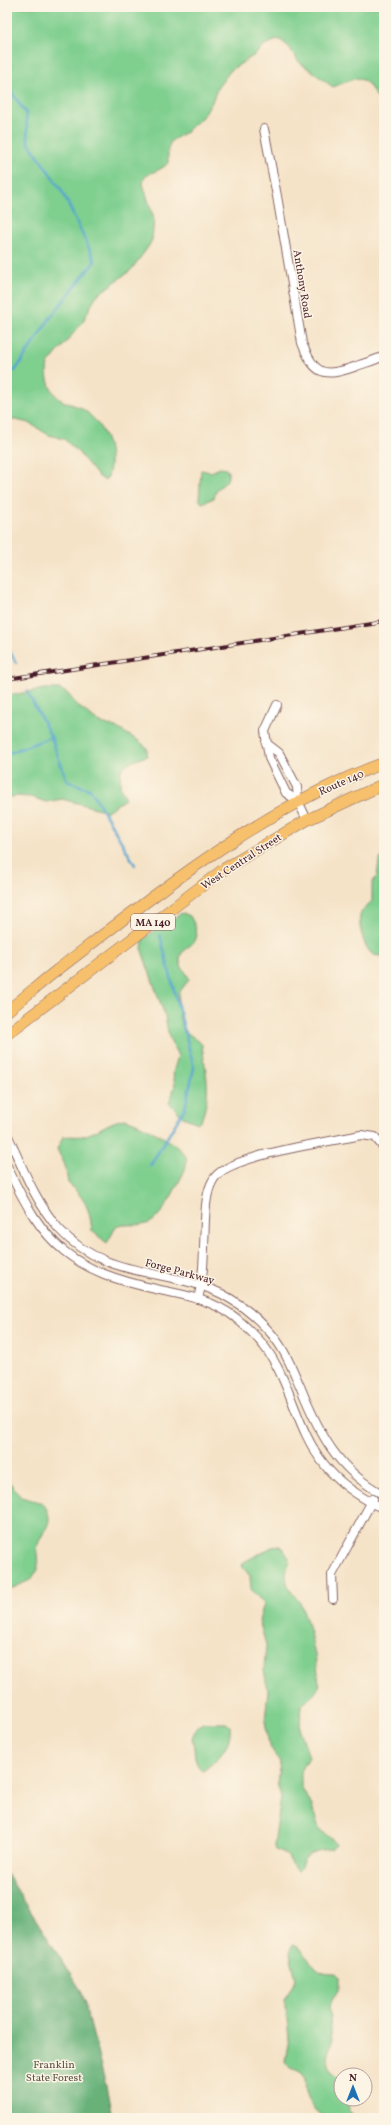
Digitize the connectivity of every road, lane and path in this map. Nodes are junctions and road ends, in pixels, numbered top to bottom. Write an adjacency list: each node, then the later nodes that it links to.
1 (264, 129): 2 (street, Anthony Road)
2 (384, 356)
3 (277, 705): 4 (street)
4 (266, 742): 7 (street); 7 (street)
5 (384, 763): 7 (main road, Route 140 / MA 140)
6 (384, 784): 8 (main road, Route 140 / MA 140)
7 (298, 801): 8 (street); 9 (main road, West Central Street / MA 140)
8 (307, 820): 10 (main road, West Central Street / MA 140)
9 (7, 1011)
10 (7, 1034)
11 (7, 1134): 14 (street, Forge Parkway)
12 (384, 1148): 14 (street)
13 (7, 1166): 15 (street, Forge Parkway)
14 (201, 1287): 15 (street); 16 (street, Forge Parkway)
15 (198, 1299): 17 (street, Forge Parkway)
16 (381, 1493): 17 (street)
17 (371, 1503): 18 (street, Forge Parkway); 19 (street)
18 (384, 1509)
19 (332, 1599)

